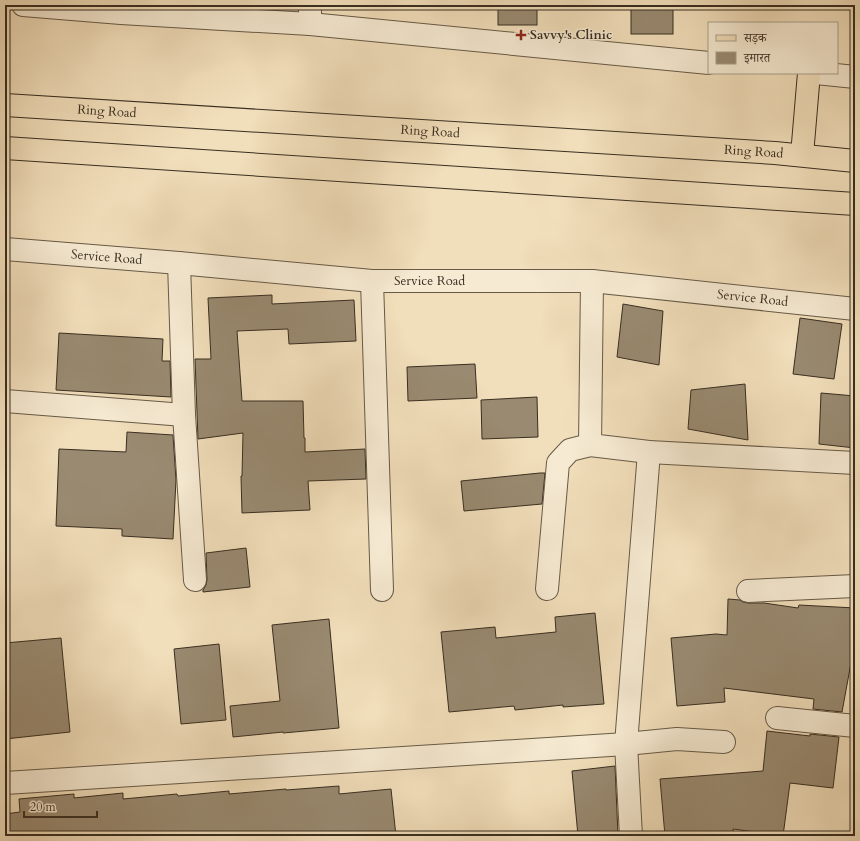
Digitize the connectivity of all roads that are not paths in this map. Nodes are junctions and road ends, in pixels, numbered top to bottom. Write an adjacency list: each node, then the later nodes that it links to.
1 (24, 5): 2 (street)
2 (121, 9): 3 (street)
3 (310, 14): 4 (street)
4 (708, 63)
5 (809, 74): 10 (main road)
6 (826, 74): 7 (street)
7 (855, 77)
8 (5, 105): 10 (main road, Ring Road)
9 (5, 148): 12 (main road)
10 (802, 155): 11 (main road, Ring Road)
11 (855, 161)
12 (855, 204)
13 (5, 249): 14 (street, Service Road)
14 (178, 263): 15 (street, Service Road); 19 (street)
15 (372, 281): 16 (street, Service Road); 26 (street)
16 (592, 281): 17 (street, Service Road); 20 (street)
17 (855, 310)
18 (5, 401): 19 (street)
19 (184, 415): 23 (street)
20 (590, 445): 21 (street); 25 (street)
21 (649, 452): 22 (street); 31 (street)
22 (855, 463)
23 (195, 580)
24 (855, 586): 27 (street)
25 (547, 589)
26 (382, 590)
27 (748, 591)
28 (777, 718): 29 (street)
29 (855, 726)
30 (724, 742): 31 (street)
31 (626, 744): 32 (street); 33 (street)
32 (5, 782)
33 (631, 836)

